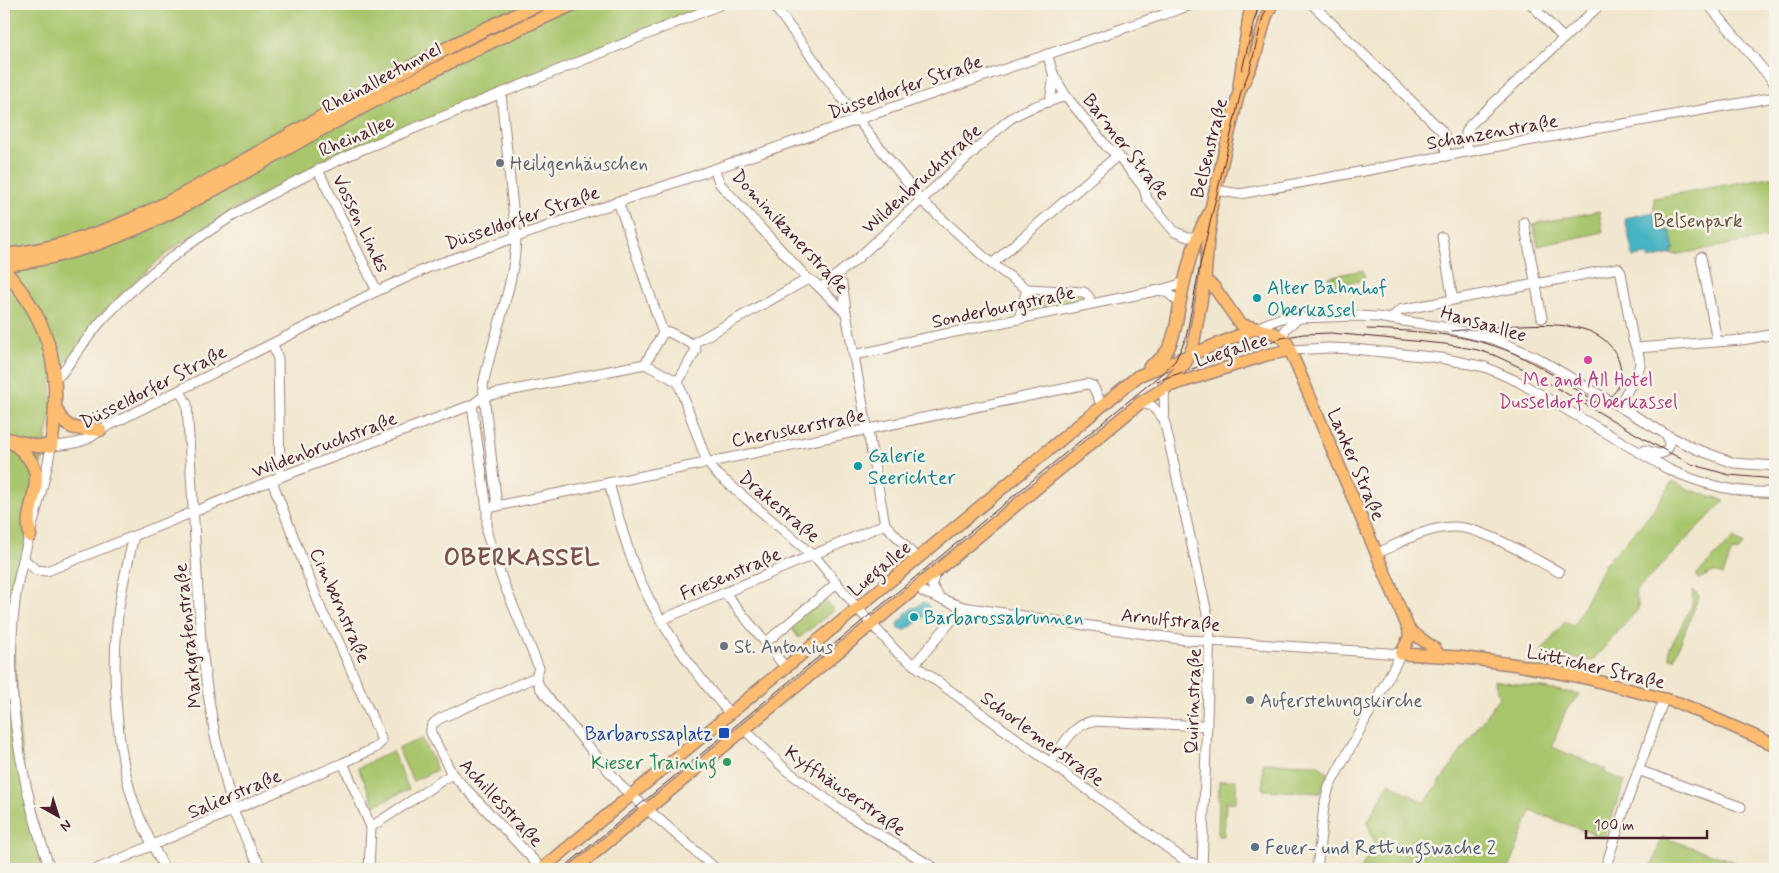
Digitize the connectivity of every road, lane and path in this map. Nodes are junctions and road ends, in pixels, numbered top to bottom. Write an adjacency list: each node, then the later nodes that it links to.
1 (540, 4): 29 (highway, Rheinalleetunnel)
2 (574, 4): 29 (highway, Rheinalleetunnel)
3 (722, 4): 19 (street, Rheinallee)
4 (773, 4): 23 (street)
5 (1194, 4): 15 (street, Düsseldorfer Straße)
6 (1253, 4): 18 (main road, Belsenstraße)
7 (1264, 4): 14 (main road, Belsenstraße)
8 (1272, 4): 14 (main road, Belsenstraße)
9 (1312, 4): 26 (street)
10 (1531, 4): 13 (street)
11 (1601, 4): 13 (street)
12 (1708, 4): 17 (street)
13 (1563, 38): 24 (street)
14 (1259, 42): 18 (main road, Belsenstraße)
15 (1047, 54): 16 (street, Barmer Straße); 23 (street, Düsseldorfer Straße)
16 (1054, 76): 20 (street, Barmer Straße); 22 (street)
17 (1775, 86)
18 (1239, 92): 30 (main road, Belsenstraße)
19 (501, 94): 28 (street, Rheinallee); 36 (street)
20 (1066, 96): 22 (street, Wildenbruchstraße); 25 (street, Barmer Straße)
21 (1775, 97): 24 (street, Schanzenstraße)
22 (1050, 101): 31 (street, Wildenbruchstraße)
23 (858, 120): 27 (street, Düsseldorfer Straße); 31 (street)
24 (1468, 152): 26 (street, Schanzenstraße)
25 (1118, 156): 35 (street, Barmer Straße); 40 (street)
26 (1446, 156): 30 (street, Schanzenstraße)
27 (714, 169): 32 (street, Düsseldorfer Straße); 43 (street, Dominikanerstraße)
28 (318, 170): 51 (street, Vossen Links); 73 (street, Rheinallee)
29 (206, 188): 38 (highway); 41 (highway)
30 (1216, 190): 33 (main road, Belsenstraße)
31 (921, 200): 40 (street); 48 (street, Wildenbruchstraße)
32 (618, 201): 36 (street, Düsseldorfer Straße); 61 (street)
33 (1210, 212): 35 (main road, Belsenstraße); 45 (main road, Belsenstraße)
34 (1524, 222): 46 (street)
35 (1199, 233): 44 (main road, Belsenstraße)
36 (516, 236): 51 (street, Düsseldorfer Straße); 77 (street)
37 (1442, 237): 52 (street)
38 (4, 255)
39 (1702, 257): 64 (street)
40 (992, 264): 49 (street)
41 (4, 265)
42 (4, 270): 73 (highway)
43 (808, 279): 48 (street, Dominikanerstraße); 66 (street)
44 (1185, 280): 50 (street, Sonderburgstraße); 53 (main road, Belsenstraße)
45 (1206, 280): 60 (main road); 70 (main road, Belsenstraße)
46 (1535, 283): 52 (street); 58 (street); 67 (street)
47 (842, 284): 55 (street, Dominikanerstraße)
48 (820, 288): 55 (street, Dominikanerstraße)
49 (1027, 289): 54 (street); 59 (street)
50 (1160, 290): 53 (street); 54 (street, Sonderburgstraße)
51 (377, 291): 65 (street, Düsseldorfer Straße)
52 (1454, 300): 57 (street)
53 (1180, 303): 72 (main road, Belsenstraße)
54 (1090, 304): 59 (street, Sonderburgstraße)
55 (846, 313): 69 (street, Dominikanerstraße)
56 (1299, 318): 57 (street, Hansaallee); 60 (street, Hansaallee); 63 (street)
57 (1392, 318): 81 (street, Hansaallee)
58 (1542, 318)
59 (1019, 319): 69 (street, Sonderburgstraße)
60 (1257, 328): 63 (main road); 70 (main road, Luegallee)
61 (663, 333): 66 (street); 71 (street)
62 (1775, 334): 64 (street)
63 (1282, 338): 68 (main road, Lanker Straße)
64 (1717, 341): 67 (street)
65 (273, 344): 76 (street, Düsseldorfer Straße); 92 (street, Cimbernstraße)
66 (692, 344): 74 (street)
67 (1637, 348): 81 (street)
68 (1291, 350): 75 (main road, Luegallee); 89 (street); 102 (main road, Lanker Straße)
69 (854, 355): 85 (street, Dominikanerstraße)
70 (1190, 355): 72 (main road, Luegallee); 75 (main road)
71 (645, 364): 74 (street); 77 (street, Wildenbruchstraße)
72 (1138, 376): 80 (main road, Luegallee)
73 (55, 377): 82 (highway)
74 (678, 382): 90 (street, Drakestraße)
75 (1166, 387): 78 (main road, Luegallee); 83 (street, Quirinstraße)
76 (180, 391): 84 (street, Düsseldorfer Straße); 97 (street, Markgrafenstraße)
77 (484, 396): 79 (street, Wildenbruchstraße); 95 (street)
78 (1140, 403): 83 (street); 105 (main road, Luegallee)
79 (472, 405): 92 (street, Wildenbruchstraße); 96 (street)
80 (1102, 406): 85 (street, Cheruskerstraße); 104 (main road, Luegallee)
81 (1619, 406): 86 (street, Hansaallee)
82 (56, 409): 84 (highway); 88 (highway)
83 (1164, 418): 117 (street, Quirinstraße)
84 (100, 430): 88 (street, Düsseldorfer Straße)
85 (867, 430): 90 (street, Cheruskerstraße); 98 (street, Dominikanerstraße)
86 (1667, 435): 89 (street); 91 (street, Hansaallee)
87 (7, 440): 88 (highway); 99 (highway)
88 (51, 446): 99 (street)
89 (1636, 450): 94 (street)
90 (707, 462): 93 (street, Cheruskerstraße); 101 (street, Drakestraße)
91 (1775, 466)
92 (276, 479): 97 (street, Wildenbruchstraße); 128 (street, Cimbernstraße)
93 (609, 483): 95 (street, Cheruskerstraße); 114 (street)
94 (1775, 492)
95 (497, 506): 96 (street, Cheruskerstraße)
96 (487, 509): 123 (street)
97 (193, 512): 100 (street, Wildenbruchstraße); 137 (street, Markgrafenstraße)
98 (885, 524): 101 (street); 104 (street)
99 (30, 536): 103 (street)
100 (134, 536): 103 (street, Wildenbruchstraße); 139 (street)
101 (812, 554): 107 (street, Drakestraße); 110 (street, Friesenstraße)
102 (1376, 554): 106 (street); 116 (main road, Lanker Straße)
103 (24, 559): 140 (street)
104 (915, 561): 113 (main road, Luegallee)
105 (935, 571): 108 (main road, Luegallee); 111 (street)
106 (1559, 572)
107 (837, 583): 113 (street, Drakestraße); 118 (street, Luegallee)
108 (910, 592): 109 (main road); 115 (main road, Luegallee)
109 (923, 592): 111 (street, Arnulfstraße)
110 (725, 593): 114 (street, Friesenstraße); 118 (street)
111 (940, 599): 112 (street, Arnulfstraße)
112 (963, 607): 117 (street, Arnulfstraße); 121 (street)
113 (858, 608): 115 (street, Drakestraße); 122 (main road, Luegallee)
114 (661, 620): 125 (street)
115 (869, 621): 121 (street, Schorlemerstraße); 127 (main road, Luegallee)
116 (1409, 630): 119 (main road); 120 (main road, Lanker Straße)
117 (1210, 642): 119 (street, Arnulfstraße); 126 (street, Quirinstraße)
118 (765, 643): 122 (street)
119 (1401, 654): 120 (main road, Lütticher Straße); 150 (street)
120 (1438, 655): 124 (main road, Lütticher Straße)
121 (914, 665): 131 (street, Schorlemerstraße)
122 (786, 668): 125 (main road, Luegallee)
123 (536, 677): 133 (street, Achillesstraße); 134 (street)
124 (1664, 698): 129 (main road, Lütticher Straße); 132 (street)
125 (730, 714): 134 (main road, Luegallee)
126 (1206, 726): 131 (street); 149 (street, Quirinstraße)
127 (744, 729): 136 (main road, Luegallee); 148 (street, Kyffhäuserstraße)
128 (381, 742): 130 (street, Salierstraße)
129 (1775, 745)
130 (343, 763): 137 (street, Salierstraße); 138 (street)
131 (1050, 763): 149 (street, Schorlemerstraße)
132 (1638, 770): 135 (street); 151 (street)
133 (452, 774): 138 (street); 145 (street, Achillesstraße)
134 (631, 796): 136 (street); 145 (main road, Luegallee)
135 (1740, 806)
136 (648, 809): 146 (main road, Luegallee); 147 (street)
137 (233, 811): 139 (street, Salierstraße); 143 (street, Markgrafenstraße)
138 (371, 827): 144 (street)
139 (152, 846): 141 (street, Salierstraße); 142 (street)
140 (50, 869)
141 (97, 869)
142 (165, 869)
143 (263, 869)
144 (369, 869)
145 (542, 869)
146 (575, 869)
147 (716, 869)
148 (936, 869)
149 (1205, 869)
150 (1317, 869)
151 (1605, 869)

